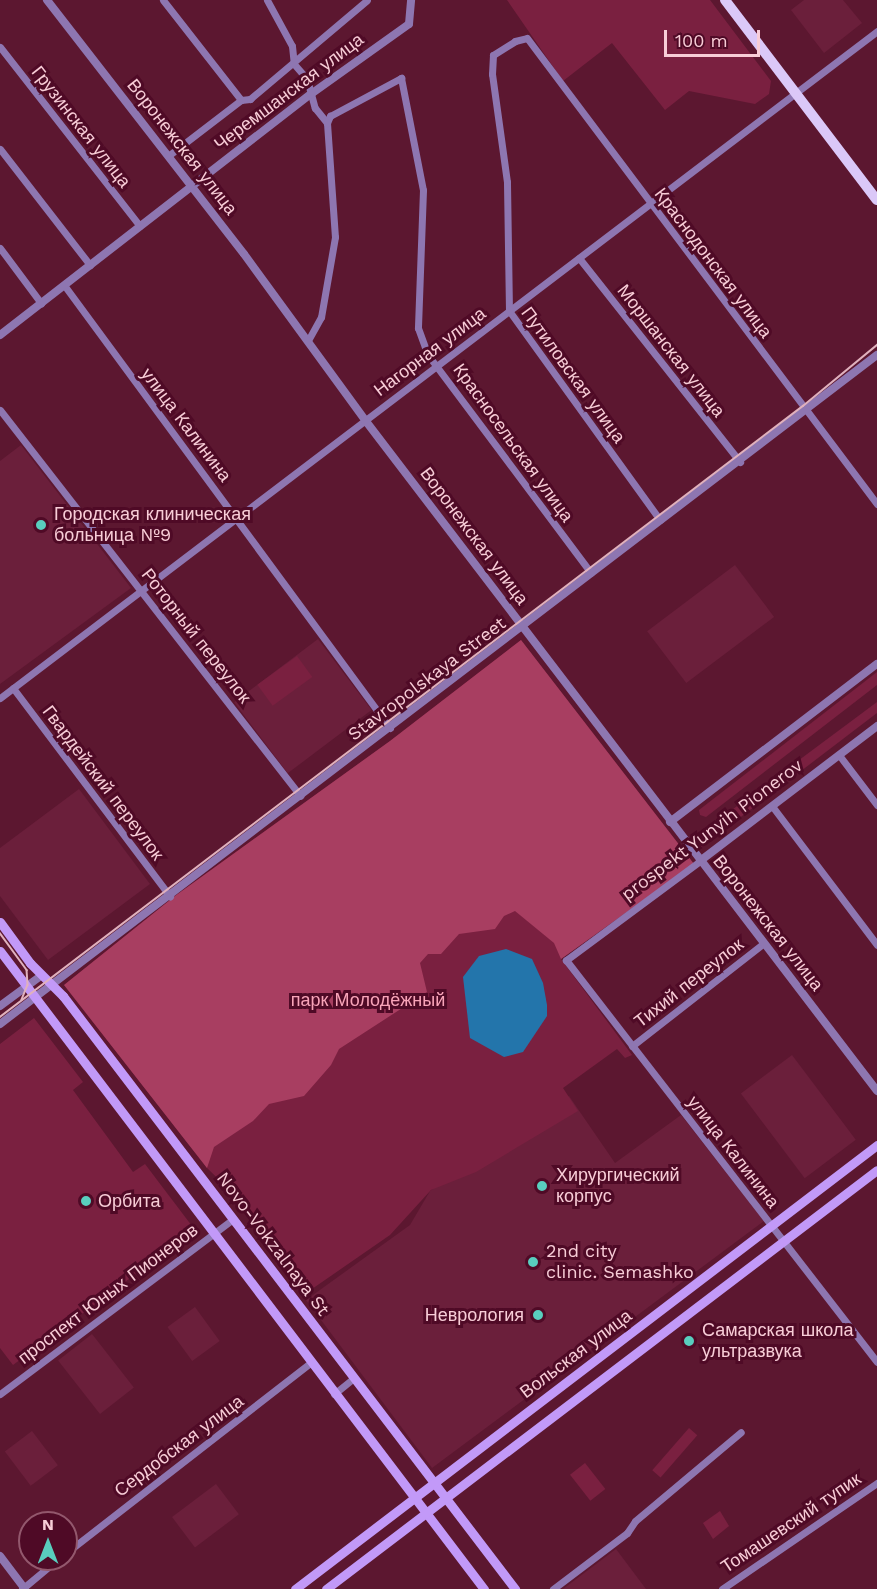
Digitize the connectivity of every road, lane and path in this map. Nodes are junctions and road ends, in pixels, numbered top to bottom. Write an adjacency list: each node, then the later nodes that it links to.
1 (47, 0): 16 (street, Воронежская улица)
2 (163, 0): 13 (street)
3 (267, 0): 10 (street)
4 (367, 0): 10 (street)
5 (411, 0): 11 (street, Черемшанская улица)
6 (724, 0): 12 (main road)
7 (877, 31): 12 (street, Нагорная улица)
8 (527, 38): 19 (street, Краснодонская улица); 26 (street, Путиловская улица)
9 (0, 47): 20 (street, Грузинская улица)
10 (296, 58): 11 (street); 13 (street)
11 (311, 93): 14 (street); 17 (street, Черемшанская улица)
12 (796, 93): 18 (main road); 19 (street, Нагорная улица)
13 (241, 100): 16 (street)
14 (327, 123): 28 (street); 30 (street, Красносельская улица)
15 (0, 149): 23 (street)
16 (168, 156): 17 (street, Воронежская улица)
17 (193, 186): 20 (street, Черемшанская улица); 28 (street, Воронежская улица)
18 (877, 200)
19 (649, 205): 22 (street, Нагорная улица); 32 (street, Краснодонская улица)
20 (140, 226): 23 (street, Черемшанская улица)
21 (0, 248): 25 (street)
22 (579, 258): 26 (street, Нагорная улица); 34 (street, Моршанская улица)
23 (90, 265): 24 (street, Черемшанская улица)
24 (64, 285): 25 (street, Черемшанская улица); 36 (street, улица Калинина)
25 (41, 303): 27 (street, Черемшанская улица)
26 (508, 311): 30 (street, Нагорная улица); 37 (street, Путиловская улица)
27 (0, 335)
28 (309, 339): 33 (street, Воронежская улица)
29 (877, 355): 32 (street, Stavropolskaya Street)
30 (437, 366): 33 (street, Нагорная улица); 38 (street, Красносельская улица)
31 (0, 410): 39 (street, Роторный переулок)
32 (807, 410): 34 (street, Stavropolskaya Street); 35 (street, Краснодонская улица)
33 (365, 420): 36 (street, Нагорная улица); 40 (street, Воронежская улица)
34 (740, 462): 37 (street, Stavropolskaya Street)
35 (877, 504)
36 (236, 518): 39 (street, Нагорная улица); 45 (street, улица Калинина)
37 (660, 520): 38 (street, Stavropolskaya Street)
38 (591, 573): 40 (street, Stavropolskaya Street)
39 (141, 590): 42 (street, Нагорная улица); 47 (street, Роторный переулок)
40 (522, 627): 45 (street, Stavropolskaya Street); 50 (street, Воронежская улица)
41 (877, 664): 50 (street, prospekt Yunyih Pionerov)
42 (13, 688): 43 (street, Нагорная улица); 52 (street, Гвардейский переулок)
43 (0, 698)
44 (877, 726): 46 (street, prospekt Yunyih Pionerov)
45 (390, 728): 47 (street, Stavropolskaya Street)
46 (839, 755): 48 (street); 49 (street, prospekt Yunyih Pionerov)
47 (300, 796): 52 (street, Stavropolskaya Street)
48 (877, 805)
49 (772, 806): 51 (street, prospekt Yunyih Pionerov); 55 (street)
50 (670, 822): 51 (street, Воронежская улица)
51 (700, 861): 54 (street, Воронежская улица); 57 (street, prospekt Yunyih Pionerov)
52 (170, 896): 59 (street, Stavropolskaya Street)
53 (0, 922): 58 (main road, Novo-Vokzalnaya St)
54 (764, 944): 64 (street, Тихий переулок); 65 (street, Воронежская улица)
55 (877, 945)
56 (0, 951): 60 (main road)
57 (566, 960): 64 (street, улица Калинина)
58 (42, 975): 59 (main road, Novo-Vokzalnaya St); 60 (street)
59 (52, 985): 61 (street, Stavropolskaya Street); 68 (main road, Novo-Vokzalnaya St)
60 (26, 987): 61 (main road); 62 (street)
61 (34, 998): 63 (street); 70 (main road)
62 (0, 1006)
63 (0, 1024)
64 (632, 1046): 69 (street, улица Калинина)
65 (877, 1091)
66 (877, 1145): 69 (main road, Вольская улица)
67 (877, 1170): 71 (main road, Вольская улица)
68 (233, 1219): 70 (street, проспект Юных Пионеров); 74 (main road, Novo-Vokzalnaya St)
69 (772, 1225): 71 (street, улица Калинина); 79 (main road, Вольская улица)
70 (213, 1234): 73 (main road); 75 (street, проспект Юных Пионеров)
71 (783, 1241): 72 (street, улица Калинина); 80 (main road, Вольская улица)
72 (877, 1362)
73 (310, 1363): 76 (main road); 83 (street, Сердобская улица)
74 (354, 1378): 76 (street); 79 (main road, Novo-Vokzalnaya St)
75 (0, 1394)
76 (334, 1394): 81 (main road)
77 (741, 1432): 91 (street)
78 (877, 1483): 92 (street, Томашевский тупик)
79 (433, 1484): 80 (main road, Novo-Vokzalnaya St); 81 (main road, Вольская улица)
80 (445, 1498): 82 (main road, Вольская улица); 90 (main road, Novo-Vokzalnaya St)
81 (413, 1499): 82 (main road); 87 (main road, Вольская улица)
82 (425, 1513): 88 (main road, Вольская улица); 89 (main road)
83 (78, 1544)
84 (0, 1556): 86 (street)
85 (44, 1571): 86 (street)
86 (23, 1588)
87 (295, 1589)
88 (326, 1589)
89 (484, 1589)
90 (515, 1589)
91 (553, 1589)
92 (722, 1589)

